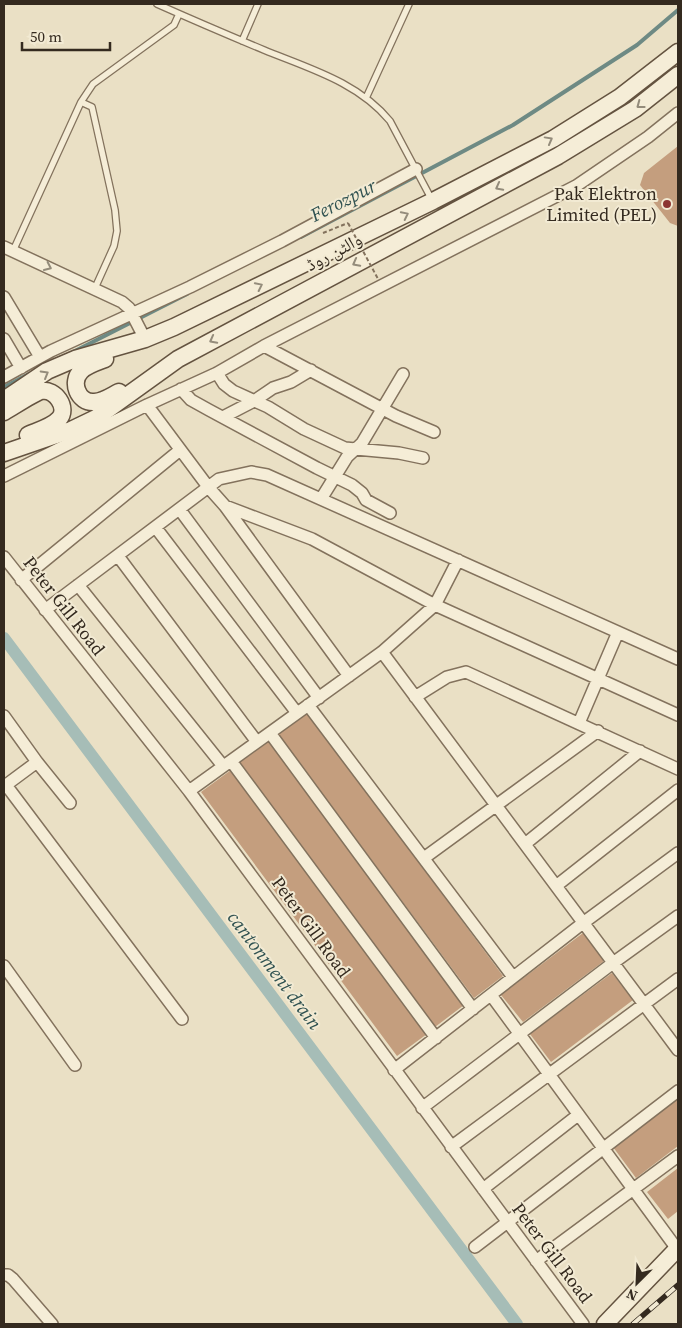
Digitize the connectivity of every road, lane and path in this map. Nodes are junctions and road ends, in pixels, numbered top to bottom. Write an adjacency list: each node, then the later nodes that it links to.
1 (157, 4): 4 (lane)
2 (258, 4): 5 (lane)
3 (409, 4): 8 (lane)
4 (179, 14): 5 (lane); 9 (lane)
5 (242, 40): 8 (lane)
6 (678, 52): 12 (main road, والٹن روڈ, one-way to 6)
7 (678, 75): 23 (main road, والٹن روڈ, one-way to 23)
8 (366, 98): 11 (lane)
9 (82, 102): 14 (lane); 16 (lane)
10 (678, 114): 21 (street)
11 (413, 165): 12 (lane); 18 (street)
12 (433, 201): 20 (main road, والٹن روڈ, one-way to 12)
13 (318, 235): 15 (path, bridge)
14 (8, 249): 16 (street, one-way to 16)
15 (378, 279)
16 (95, 288): 18 (street)
17 (4, 297): 22 (street)
18 (131, 314): 20 (street); 22 (street)
19 (4, 339): 24 (street)
20 (144, 340): 23 (main road); 30 (main road, والٹن روڈ, one-way to 20)
21 (264, 346): 25 (street); 26 (street)
22 (40, 357): 24 (street)
23 (173, 362): 40 (main road, والٹن روڈ)
24 (21, 368): 28 (street)
25 (311, 370): 31 (street); 33 (street)
26 (217, 373): 29 (street); 31 (street)
27 (403, 374): 33 (street)
28 (4, 377)
29 (181, 389): 32 (street); 35 (street)
30 (4, 400)
31 (254, 401): 35 (street); 38 (street)
32 (147, 405): 39 (street); 42 (street)
33 (383, 409): 36 (street); 38 (street)
34 (4, 412): 37 (main road)
35 (223, 417): 43 (street)
36 (434, 432)
37 (4, 446)
38 (354, 449): 41 (street); 43 (street)
39 (180, 450): 44 (street); 53 (street)
40 (4, 453)
41 (423, 458)
42 (4, 476)
43 (334, 476): 45 (street); 48 (street)
44 (209, 488): 45 (street); 46 (street); 47 (street)
45 (322, 499): 52 (street)
46 (225, 506): 55 (street); 60 (street)
47 (180, 510): 49 (street); 63 (street)
48 (390, 513)
49 (156, 528): 50 (street); 65 (street)
50 (118, 556): 54 (street); 71 (street)
51 (4, 557): 53 (street, Peter Gill Road)
52 (458, 560): 55 (street); 57 (street)
53 (21, 580): 56 (street, Peter Gill Road)
54 (78, 585): 56 (street); 74 (street)
55 (436, 605): 58 (street); 61 (street)
56 (45, 610): 78 (street, Peter Gill Road)
57 (618, 632): 59 (street); 61 (street)
58 (382, 652): 60 (street); 62 (street)
59 (678, 659)
60 (349, 676): 63 (street)
61 (599, 679): 66 (street); 68 (street)
62 (415, 697): 68 (street); 80 (street)
63 (319, 698): 64 (street)
64 (308, 705): 65 (street); 83 (street)
65 (297, 714): 70 (street)
66 (678, 715)
67 (4, 716): 73 (street)
68 (579, 723): 69 (street)
69 (598, 731): 72 (street); 80 (street)
70 (270, 733): 71 (street); 93 (street)
71 (257, 742): 74 (street)
72 (640, 751): 75 (street); 81 (street)
73 (37, 762): 76 (street); 79 (street)
74 (227, 764): 78 (street); 96 (street)
75 (678, 769)
76 (5, 786): 94 (street)
77 (678, 790): 84 (street)
78 (189, 791): 99 (street, Peter Gill Road)
79 (70, 803)
80 (496, 805): 81 (street); 83 (street)
81 (525, 844): 84 (street)
82 (678, 853): 86 (street)
83 (424, 858): 89 (street)
84 (556, 886): 86 (street)
85 (678, 916): 87 (street)
86 (584, 923): 87 (street); 89 (street)
87 (613, 962): 92 (street); 95 (street)
88 (4, 966): 98 (street)
89 (513, 977): 91 (street)
90 (678, 980): 92 (street)
91 (491, 994): 93 (street); 95 (street)
92 (644, 1004): 97 (street); 100 (street)
93 (473, 1009): 96 (street)
94 (182, 1019)
95 (520, 1034): 100 (street); 102 (street)
96 (436, 1038): 99 (street)
97 (678, 1050)
98 (75, 1065)
99 (394, 1070): 102 (street, Peter Gill Road)
100 (549, 1075): 103 (street); 104 (street)
101 (678, 1090): 105 (street)
102 (422, 1108): 104 (street, Peter Gill Road)
103 (578, 1115): 105 (street); 107 (street)
104 (451, 1147): 107 (street, Peter Gill Road)
105 (602, 1149): 108 (street); 109 (street)
106 (678, 1156): 108 (street)
107 (483, 1189): 109 (street, Peter Gill Road)
108 (633, 1191): 111 (street); 112 (street)
109 (507, 1222): 110 (street); 112 (street, Peter Gill Road)
110 (475, 1247)
111 (678, 1248): 116 (main road)
112 (536, 1261): 115 (street, Peter Gill Road)
113 (4, 1275): 114 (street)
114 (52, 1324)
115 (583, 1324)
116 (605, 1324)

